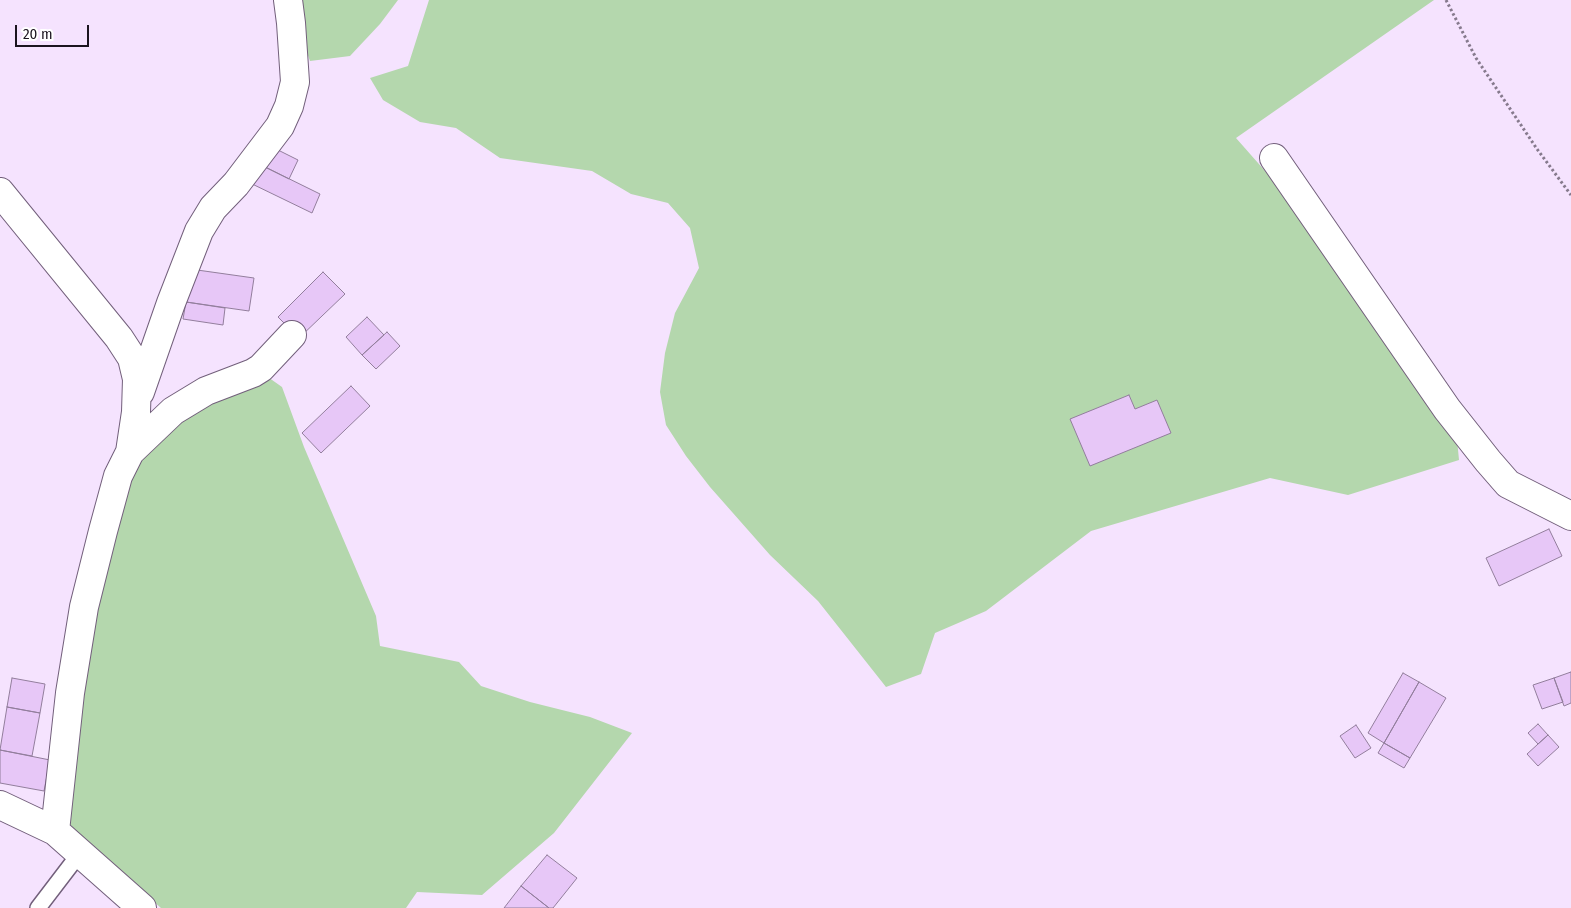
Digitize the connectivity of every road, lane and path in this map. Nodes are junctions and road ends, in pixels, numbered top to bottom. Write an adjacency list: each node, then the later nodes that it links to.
1 (288, 0): 7 (street)
2 (1446, 0): 5 (path)
3 (1274, 158): 9 (street)
4 (0, 192): 7 (street)
5 (1571, 194)
6 (292, 335): 8 (street)
7 (137, 400): 8 (street)
8 (130, 452): 11 (street)
9 (1571, 516)
10 (0, 805): 11 (street)
11 (55, 831): 12 (street)
12 (80, 853): 13 (lane); 14 (street)
13 (38, 908)
14 (142, 908)

